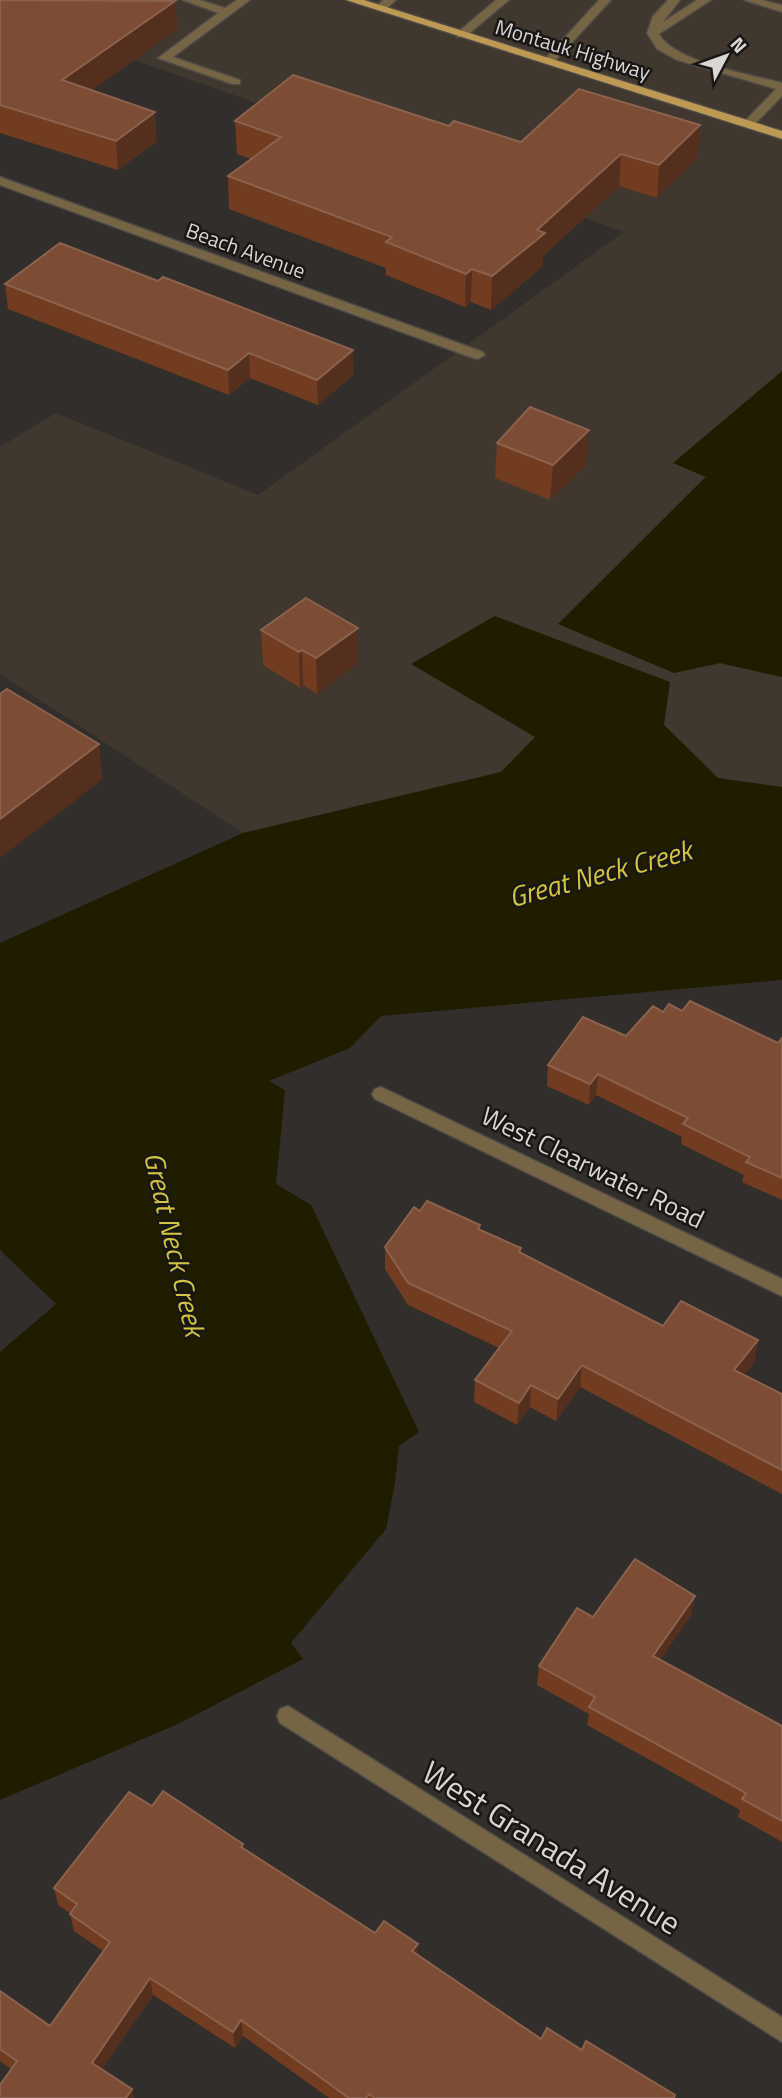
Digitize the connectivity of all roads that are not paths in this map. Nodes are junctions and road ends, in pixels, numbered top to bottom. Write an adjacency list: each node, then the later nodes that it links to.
1 (189, 0): 11 (street)
2 (244, 0): 11 (street)
3 (352, 0): 9 (main road, Montauk Highway)
4 (503, 0): 13 (street)
5 (605, 0): 14 (street)
6 (674, 0): 12 (street)
7 (705, 0): 12 (street)
8 (750, 0): 10 (street)
9 (386, 4): 13 (main road, Montauk Highway)
10 (782, 9)
11 (225, 12): 15 (street)
12 (653, 33): 16 (street)
13 (461, 35): 14 (main road, Montauk Highway)
14 (549, 61): 17 (main road, Montauk Highway)
15 (236, 82)
16 (782, 88): 17 (street)
17 (748, 124): 18 (main road, Montauk Highway)
18 (782, 135)
19 (0, 181): 20 (street, Beach Avenue)
20 (478, 355)
21 (380, 1094): 22 (street, West Clearwater Road)
22 (782, 1288)
23 (288, 1716): 24 (street, West Granada Avenue)
24 (782, 2030)

